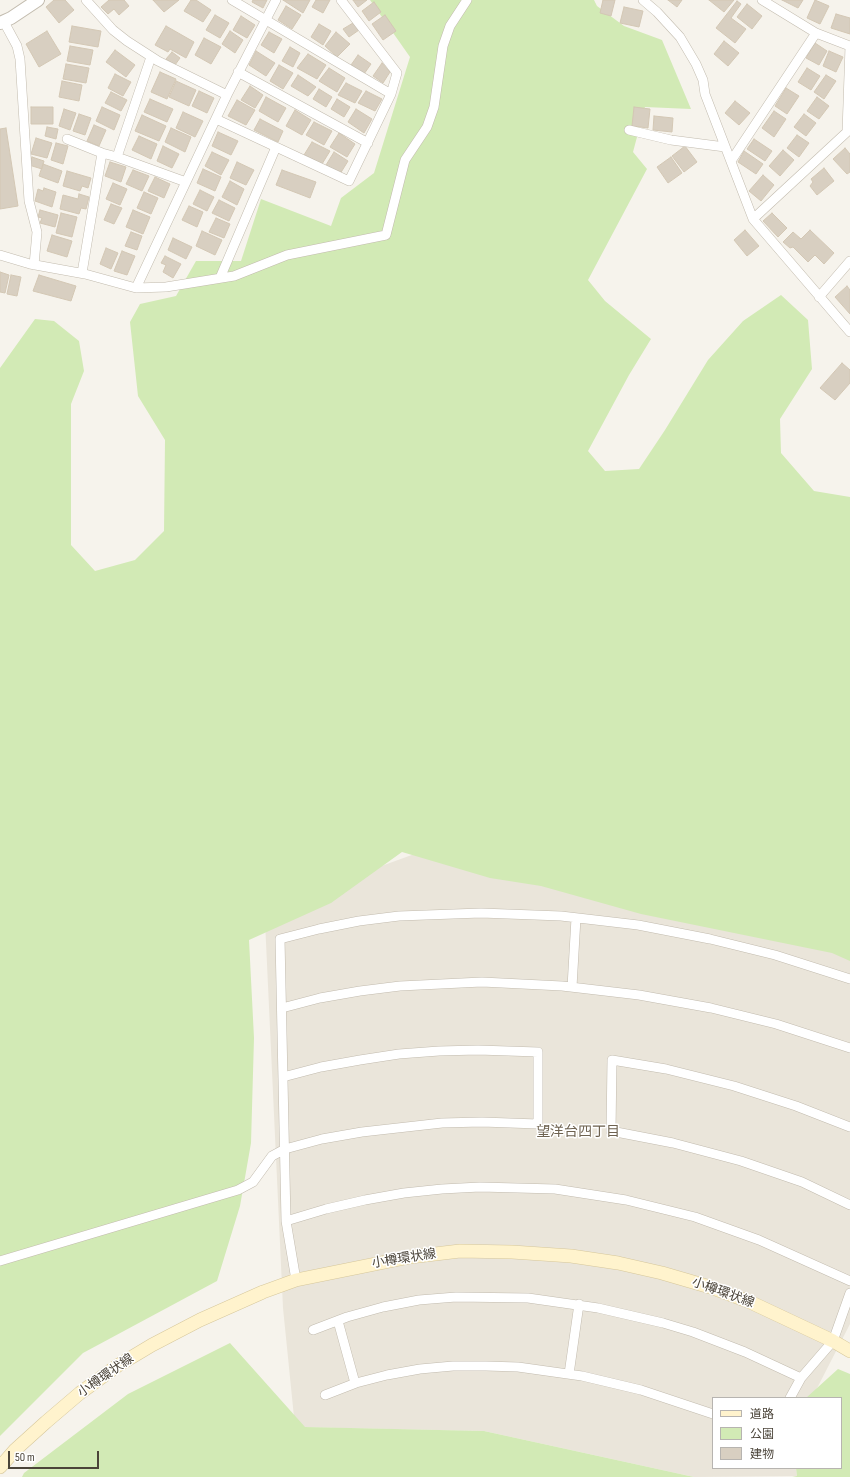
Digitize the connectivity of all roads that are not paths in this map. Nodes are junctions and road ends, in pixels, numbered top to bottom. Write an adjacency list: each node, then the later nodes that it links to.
1 (38, 0): 10 (street)
2 (86, 0): 13 (street)
3 (232, 0): 9 (street)
4 (276, 0): 9 (street)
5 (341, 0): 15 (street)
6 (467, 0): 32 (street)
7 (643, 0): 22 (street)
8 (762, 0): 11 (street)
9 (265, 19): 14 (street); 15 (street)
10 (2, 23): 30 (street)
11 (816, 33): 12 (street); 25 (street)
12 (850, 46): 27 (street)
13 (151, 57): 16 (street); 24 (street)
14 (238, 72): 16 (street); 20 (street)
15 (391, 94): 20 (street)
16 (227, 95): 17 (street)
17 (216, 119): 21 (street); 26 (street)
18 (629, 130): 22 (street)
19 (67, 139): 23 (street)
20 (368, 143): 21 (street)
21 (276, 147): 32 (street)
22 (726, 147): 25 (street)
23 (102, 153): 24 (street); 31 (street)
24 (117, 157): 26 (street)
25 (731, 162): 27 (street)
26 (186, 182): 33 (street)
27 (753, 219): 34 (street)
28 (0, 255): 30 (street)
29 (850, 261): 34 (street)
30 (34, 264): 31 (street)
31 (82, 273): 33 (street)
32 (220, 278): 33 (street)
33 (136, 288)
34 (819, 297): 35 (street)
35 (850, 332)
36 (576, 918): 37 (street); 38 (street); 39 (street)
37 (850, 979)
38 (572, 986): 39 (street); 40 (street)
39 (282, 1008): 41 (street)
40 (850, 1048)
41 (283, 1077): 43 (street); 43 (street)
42 (850, 1127): 44 (street)
43 (285, 1149): 45 (street); 46 (street)
44 (850, 1205)
45 (286, 1221): 47 (street); 48 (street)
46 (0, 1261)
47 (296, 1280): 53 (main road, 小樽環状線); 61 (main road, 小樽環状線)
48 (850, 1281)
49 (850, 1293): 53 (street)
50 (579, 1304): 51 (street); 55 (street); 56 (street)
51 (338, 1321): 52 (street); 57 (street)
52 (313, 1330)
53 (832, 1341): 54 (main road, 小樽環状線); 56 (street)
54 (850, 1351)
55 (569, 1374): 57 (street); 60 (street)
56 (801, 1378): 59 (street)
57 (355, 1383): 58 (street)
58 (325, 1395)
59 (791, 1397)
60 (712, 1414)
61 (0, 1467)

